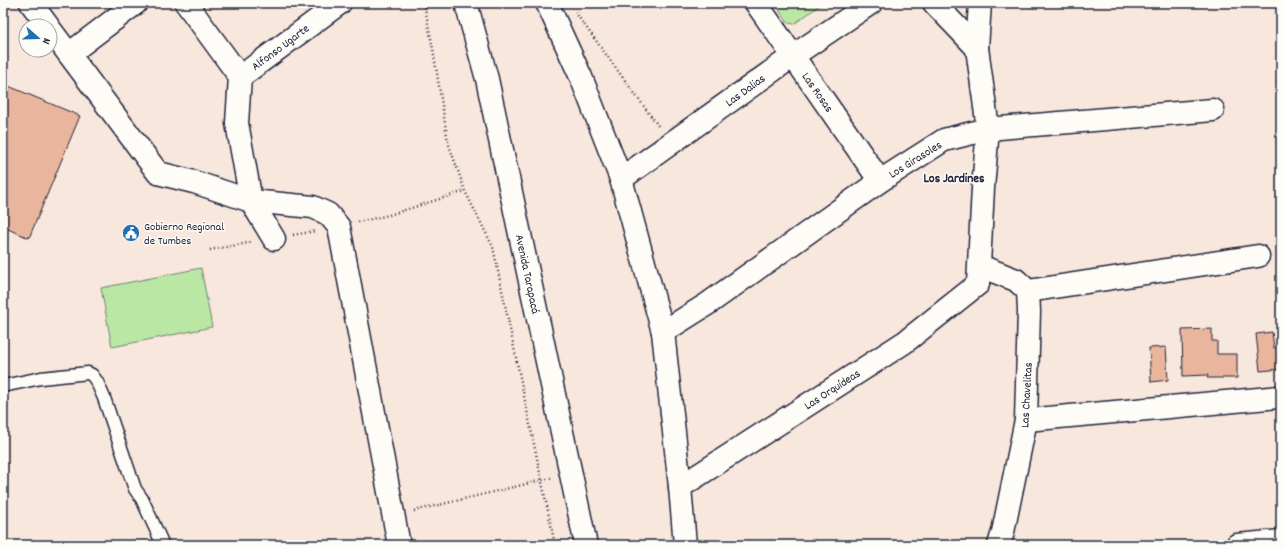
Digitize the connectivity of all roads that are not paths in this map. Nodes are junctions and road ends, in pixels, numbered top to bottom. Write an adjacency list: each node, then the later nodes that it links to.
1 (31, 3): 11 (street)
2 (136, 3): 14 (street)
3 (186, 3): 16 (street)
4 (340, 3): 16 (street, Alfonso Ugarte)
5 (466, 3): 34 (street, Avenida Tarapacá)
6 (547, 3): 19 (street)
7 (756, 3): 15 (street, Las Rosas)
8 (871, 3): 15 (street, Las Dalias)
9 (934, 3): 13 (street)
10 (980, 3): 13 (street)
11 (42, 18)
12 (58, 40): 14 (street)
13 (976, 48): 18 (street)
14 (69, 54): 21 (street)
15 (793, 56): 19 (street, Las Dalias); 20 (street, Las Rosas)
16 (240, 77): 21 (street)
17 (1213, 110): 18 (street, Los Girasoles)
18 (988, 129): 20 (street, Los Girasoles); 24 (street)
19 (621, 179): 26 (street)
20 (880, 181): 26 (street, Los Girasoles)
21 (251, 201): 22 (street); 33 (street)
22 (274, 239)
23 (1258, 256): 25 (street)
24 (979, 275): 25 (street); 30 (street, Las Orquídeas)
25 (1028, 291): 29 (street, Las Chavelitas)
26 (663, 332): 30 (street)
27 (3, 386): 32 (lane)
28 (1279, 397): 29 (street)
29 (1026, 420): 36 (street, Las Chavelitas)
30 (680, 487): 35 (street)
31 (1281, 541): 37 (street)
32 (163, 545)
33 (399, 545)
34 (586, 545)
35 (684, 545)
36 (999, 545)
37 (1237, 545)

